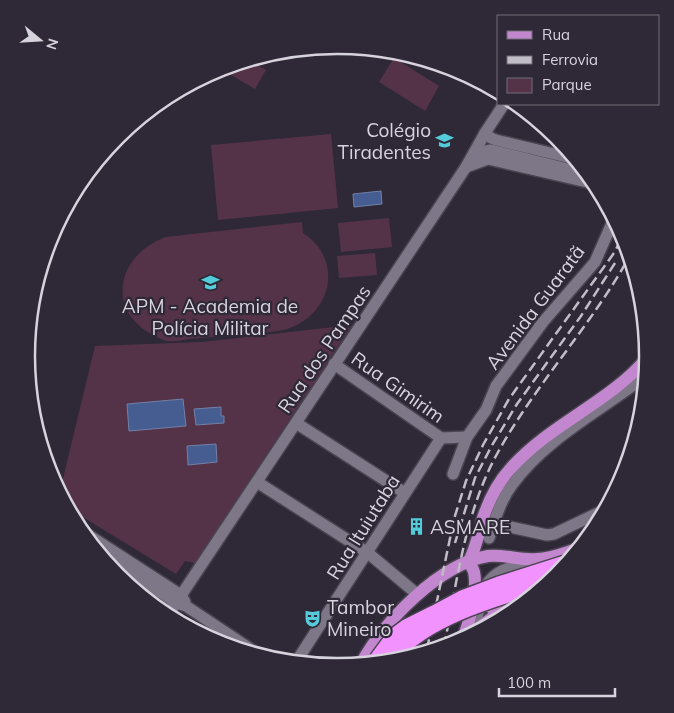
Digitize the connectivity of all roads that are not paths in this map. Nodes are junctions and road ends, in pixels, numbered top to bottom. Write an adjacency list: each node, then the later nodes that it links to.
1 (503, 105): 2 (street, Rua dos Pampas)
2 (485, 132): 3 (street); 4 (street); 5 (street, Rua dos Pampas)
3 (495, 151): 5 (street); 6 (street)
4 (563, 156)
5 (466, 167): 7 (street); 9 (street, Rua dos Pampas)
6 (575, 171)
7 (582, 181)
8 (610, 228): 14 (street, Avenida Guaratã)
9 (334, 364): 12 (street, Rua dos Pampas); 13 (street, Rua Gimirim)
10 (638, 367): 25 (main road)
11 (637, 382): 20 (street)
12 (296, 423): 16 (street, Rua dos Pampas); 17 (street)
13 (441, 438): 14 (street); 17 (street, Rua Ituiutaba)
14 (467, 438): 15 (street, Avenida Guaratã)
15 (453, 474)
16 (256, 482): 23 (street); 31 (street, Rua dos Pampas)
17 (404, 494): 23 (street, Rua Ituiutaba)
18 (594, 515): 19 (street)
19 (510, 527)
20 (489, 538)
21 (100, 544): 31 (street)
22 (567, 552): 24 (main road)
23 (368, 553): 29 (street); 38 (street, Rua Ituiutaba)
24 (537, 560): 25 (main road); 30 (street)
25 (469, 561): 29 (main road); 34 (main road)
26 (116, 562): 31 (street)
27 (554, 566): 37 (highway, bridge)
28 (531, 588): 36 (highway, bridge)
29 (417, 594): 39 (main road)
30 (482, 601): 32 (main road); 33 (street)
31 (178, 604): 35 (street)
32 (501, 610)
33 (476, 624)
34 (466, 630)
35 (238, 641)
36 (398, 652)
37 (380, 655)
38 (300, 656)
39 (365, 657)

